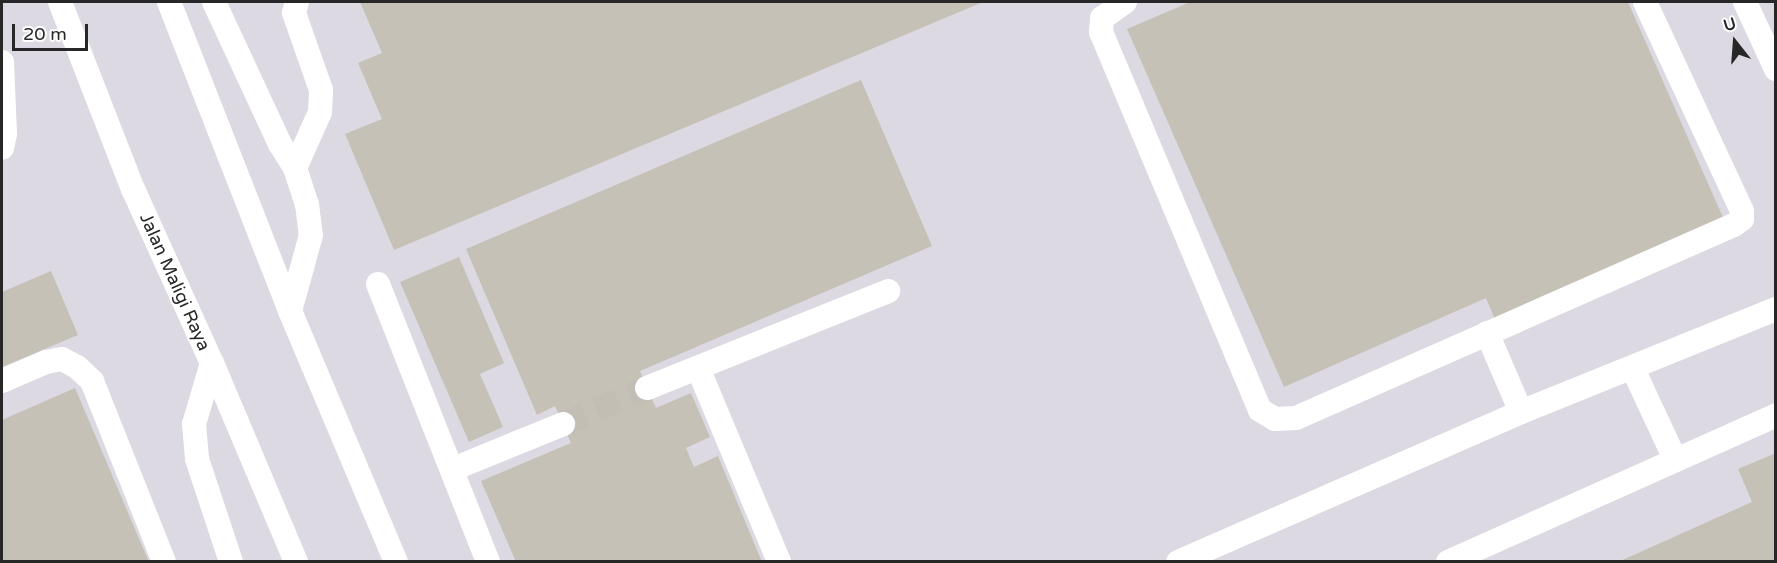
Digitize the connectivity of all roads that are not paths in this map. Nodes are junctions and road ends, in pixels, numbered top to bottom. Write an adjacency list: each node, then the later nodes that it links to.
1 (60, 2): 17 (street, Jalan Maligi Raya)
2 (169, 2): 15 (street)
3 (214, 2): 11 (street)
4 (297, 2): 11 (street)
5 (1125, 2): 16 (street)
6 (1646, 2): 16 (street)
7 (1745, 2): 9 (street)
8 (2, 62): 10 (street)
9 (1776, 69)
10 (2, 148)
11 (295, 168): 15 (street)
12 (378, 284): 26 (street)
13 (888, 291): 18 (street)
14 (1776, 309): 19 (street)
15 (290, 311): 30 (street)
16 (1487, 333): 22 (street)
17 (212, 363): 28 (street); 29 (street, Jalan Maligi Raya)
18 (698, 368): 21 (street); 32 (street)
19 (1633, 369): 22 (street); 25 (street)
20 (2, 381): 27 (street)
21 (647, 388)
22 (1521, 412): 33 (street)
23 (1776, 415): 25 (street)
24 (562, 424): 26 (street)
25 (1675, 459): 34 (street)
26 (453, 469): 31 (street)
27 (164, 561)
28 (231, 561)
29 (296, 561)
30 (396, 561)
31 (488, 561)
32 (779, 561)
33 (1178, 561)
34 (1448, 561)

